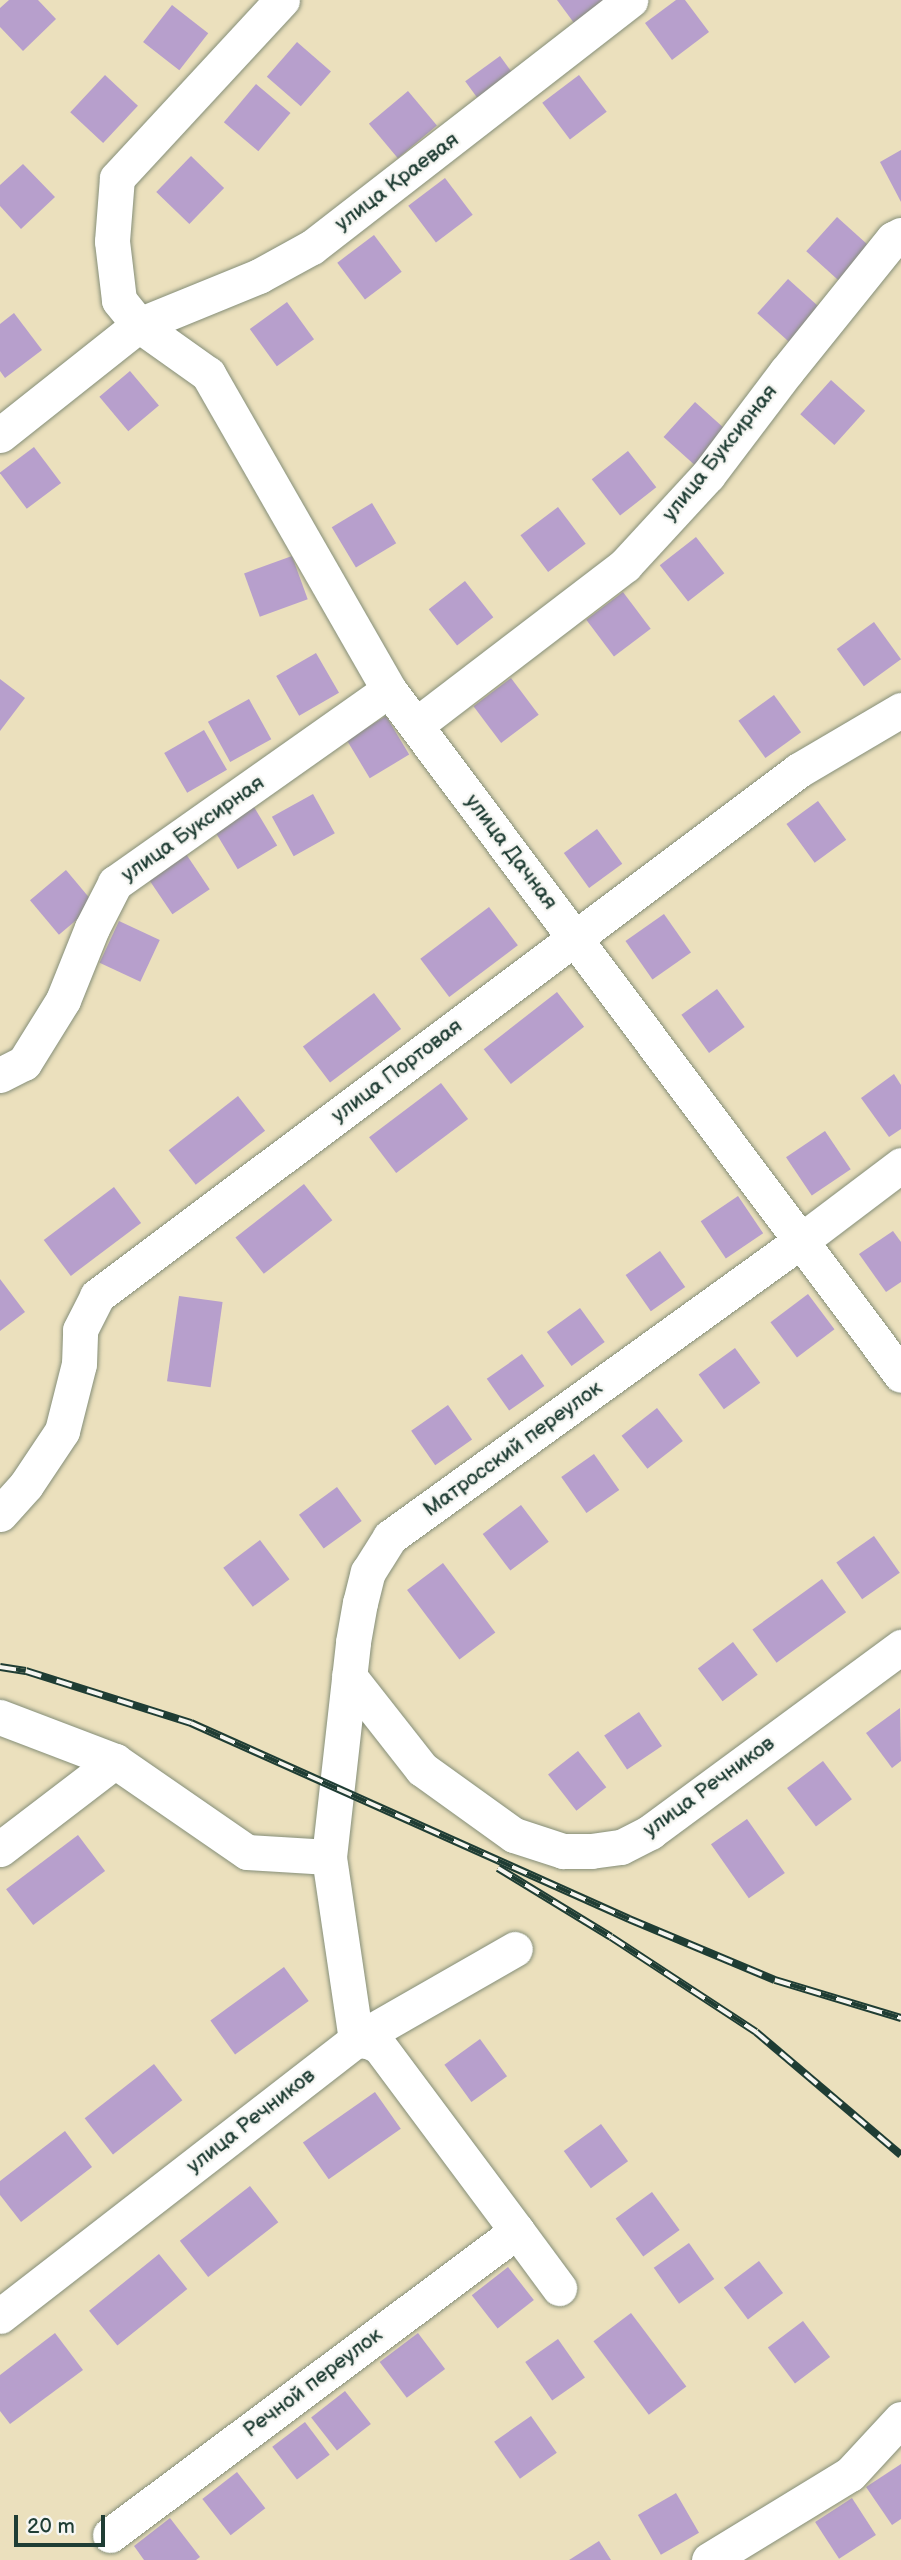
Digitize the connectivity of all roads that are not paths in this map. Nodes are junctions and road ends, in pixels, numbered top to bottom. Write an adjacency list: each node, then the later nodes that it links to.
1 (282, 0): 4 (street)
2 (631, 0): 4 (street, улица Краевая)
3 (901, 235): 8 (street, улица Буксирная)
4 (139, 325): 5 (street, улица Краевая); 6 (street, улица Дачная)
5 (0, 435)
6 (389, 690): 8 (street, улица Дачная); 10 (street, улица Буксирная)
7 (901, 710): 9 (street, улица Портовая)
8 (416, 724): 9 (street, улица Дачная)
9 (576, 938): 12 (street, улица Дачная); 14 (street, улица Портовая)
10 (0, 1075)
11 (901, 1165): 12 (street, Матросский переулок)
12 (802, 1240): 13 (street, улица Дачная); 16 (street, Матросский переулок)
13 (901, 1375)
14 (0, 1514)
15 (901, 1647): 16 (street, улица Речников)
16 (349, 1676): 20 (street, Матросский переулок)
17 (0, 1717): 18 (street)
18 (115, 1761): 19 (street); 20 (street)
19 (0, 1849)
20 (329, 1857): 22 (street)
21 (515, 1949): 22 (street, улица Речников)
22 (356, 2040): 23 (street); 25 (street, улица Речников)
23 (517, 2231): 24 (street); 27 (street, Речной переулок)
24 (559, 2288)
25 (0, 2316)
26 (901, 2419): 28 (street)
27 (110, 2535)
28 (709, 2560)

